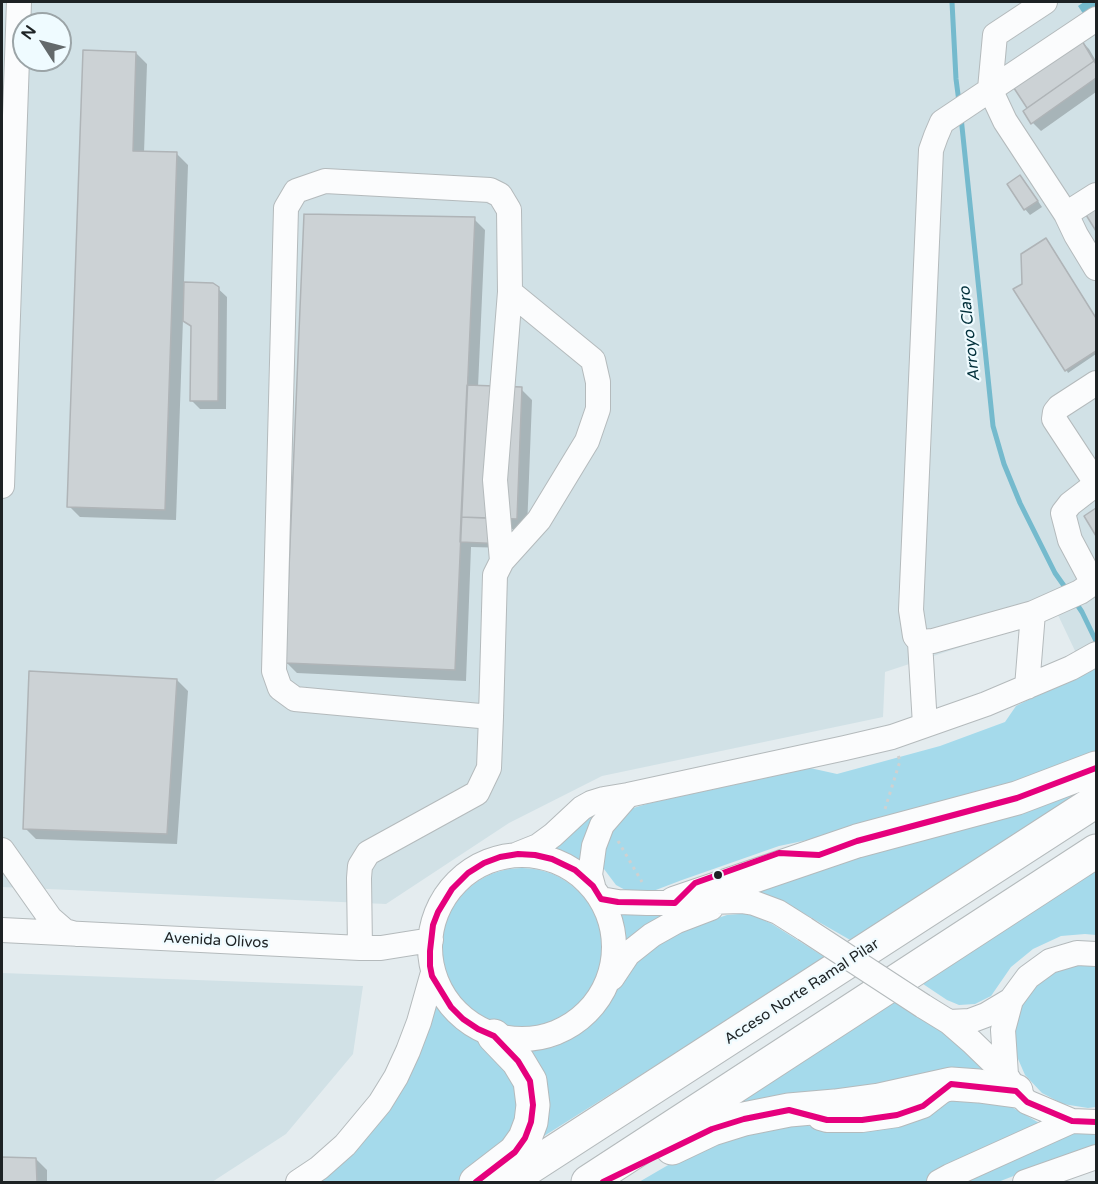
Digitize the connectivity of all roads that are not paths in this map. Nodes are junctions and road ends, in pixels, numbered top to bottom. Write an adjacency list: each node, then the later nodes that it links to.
1 (19, 2): 5 (street)
2 (1045, 2): 4 (street)
3 (1096, 19): 4 (street)
4 (987, 91): 8 (street); 17 (street)
5 (8, 104): 6 (street)
6 (7, 167): 13 (street)
7 (1096, 195): 8 (street)
8 (1066, 214): 9 (street)
9 (1096, 268)
10 (510, 292): 14 (street); 14 (street); 20 (street)
11 (1096, 383): 12 (street)
12 (1096, 483): 15 (street)
13 (2, 486)
14 (502, 561): 20 (street)
15 (1090, 585): 16 (street)
16 (1039, 610): 17 (street); 19 (street)
17 (920, 642): 21 (street)
18 (1096, 654): 19 (street)
19 (1026, 687): 21 (street)
20 (491, 717): 34 (street)
21 (925, 725): 23 (street)
22 (1096, 768): 30 (highway)
23 (628, 795): 27 (street); 28 (street)
24 (1096, 801): 47 (highway, Acceso Norte Ramal Pilar)
25 (2, 850): 32 (street)
26 (1096, 851): 48 (highway)
27 (518, 854): 28 (street); 33 (street)
28 (597, 892): 30 (street); 37 (street)
29 (726, 902): 30 (street); 37 (street); 39 (street, bridge)
30 (675, 903)
31 (2, 930): 32 (street, Avenida Olivos)
32 (81, 935): 34 (street, Avenida Olivos)
33 (430, 940): 34 (street, Avenida Olivos); 36 (street)
34 (360, 948)
35 (1096, 954): 38 (street)
36 (432, 976): 40 (street); 45 (street)
37 (606, 988): 40 (street)
38 (1011, 1000): 39 (street); 41 (street)
39 (949, 1022): 41 (street)
40 (494, 1036): 46 (highway)
41 (1011, 1083): 42 (street); 49 (highway)
42 (1072, 1121): 43 (street); 50 (street)
43 (1096, 1122)
44 (1096, 1156): 51 (street)
45 (297, 1182)
46 (476, 1182)
47 (507, 1182)
48 (588, 1182)
49 (603, 1182)
50 (939, 1182)
51 (1025, 1182)

